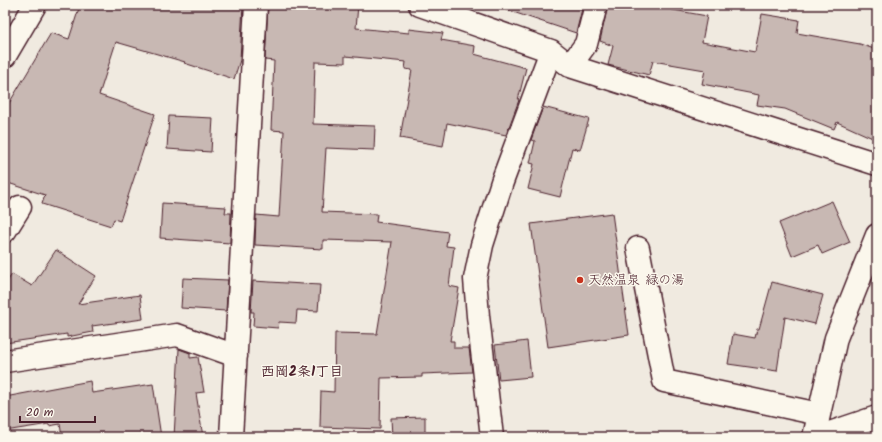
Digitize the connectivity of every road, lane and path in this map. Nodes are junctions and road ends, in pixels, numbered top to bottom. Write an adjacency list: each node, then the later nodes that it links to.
1 (35, 5): 6 (street)
2 (256, 5): 13 (street)
3 (420, 5): 5 (street)
4 (596, 5): 7 (street)
5 (551, 51): 7 (street); 18 (street)
6 (5, 56)
7 (570, 66): 8 (street)
8 (877, 164)
9 (20, 207): 10 (street)
10 (5, 231)
11 (877, 235): 15 (street)
12 (638, 248): 15 (street)
13 (236, 356): 14 (street); 17 (street)
14 (5, 361)
15 (819, 414): 19 (street)
16 (877, 418): 20 (street)
17 (231, 437)
18 (492, 437)
19 (814, 437)
20 (818, 437)

